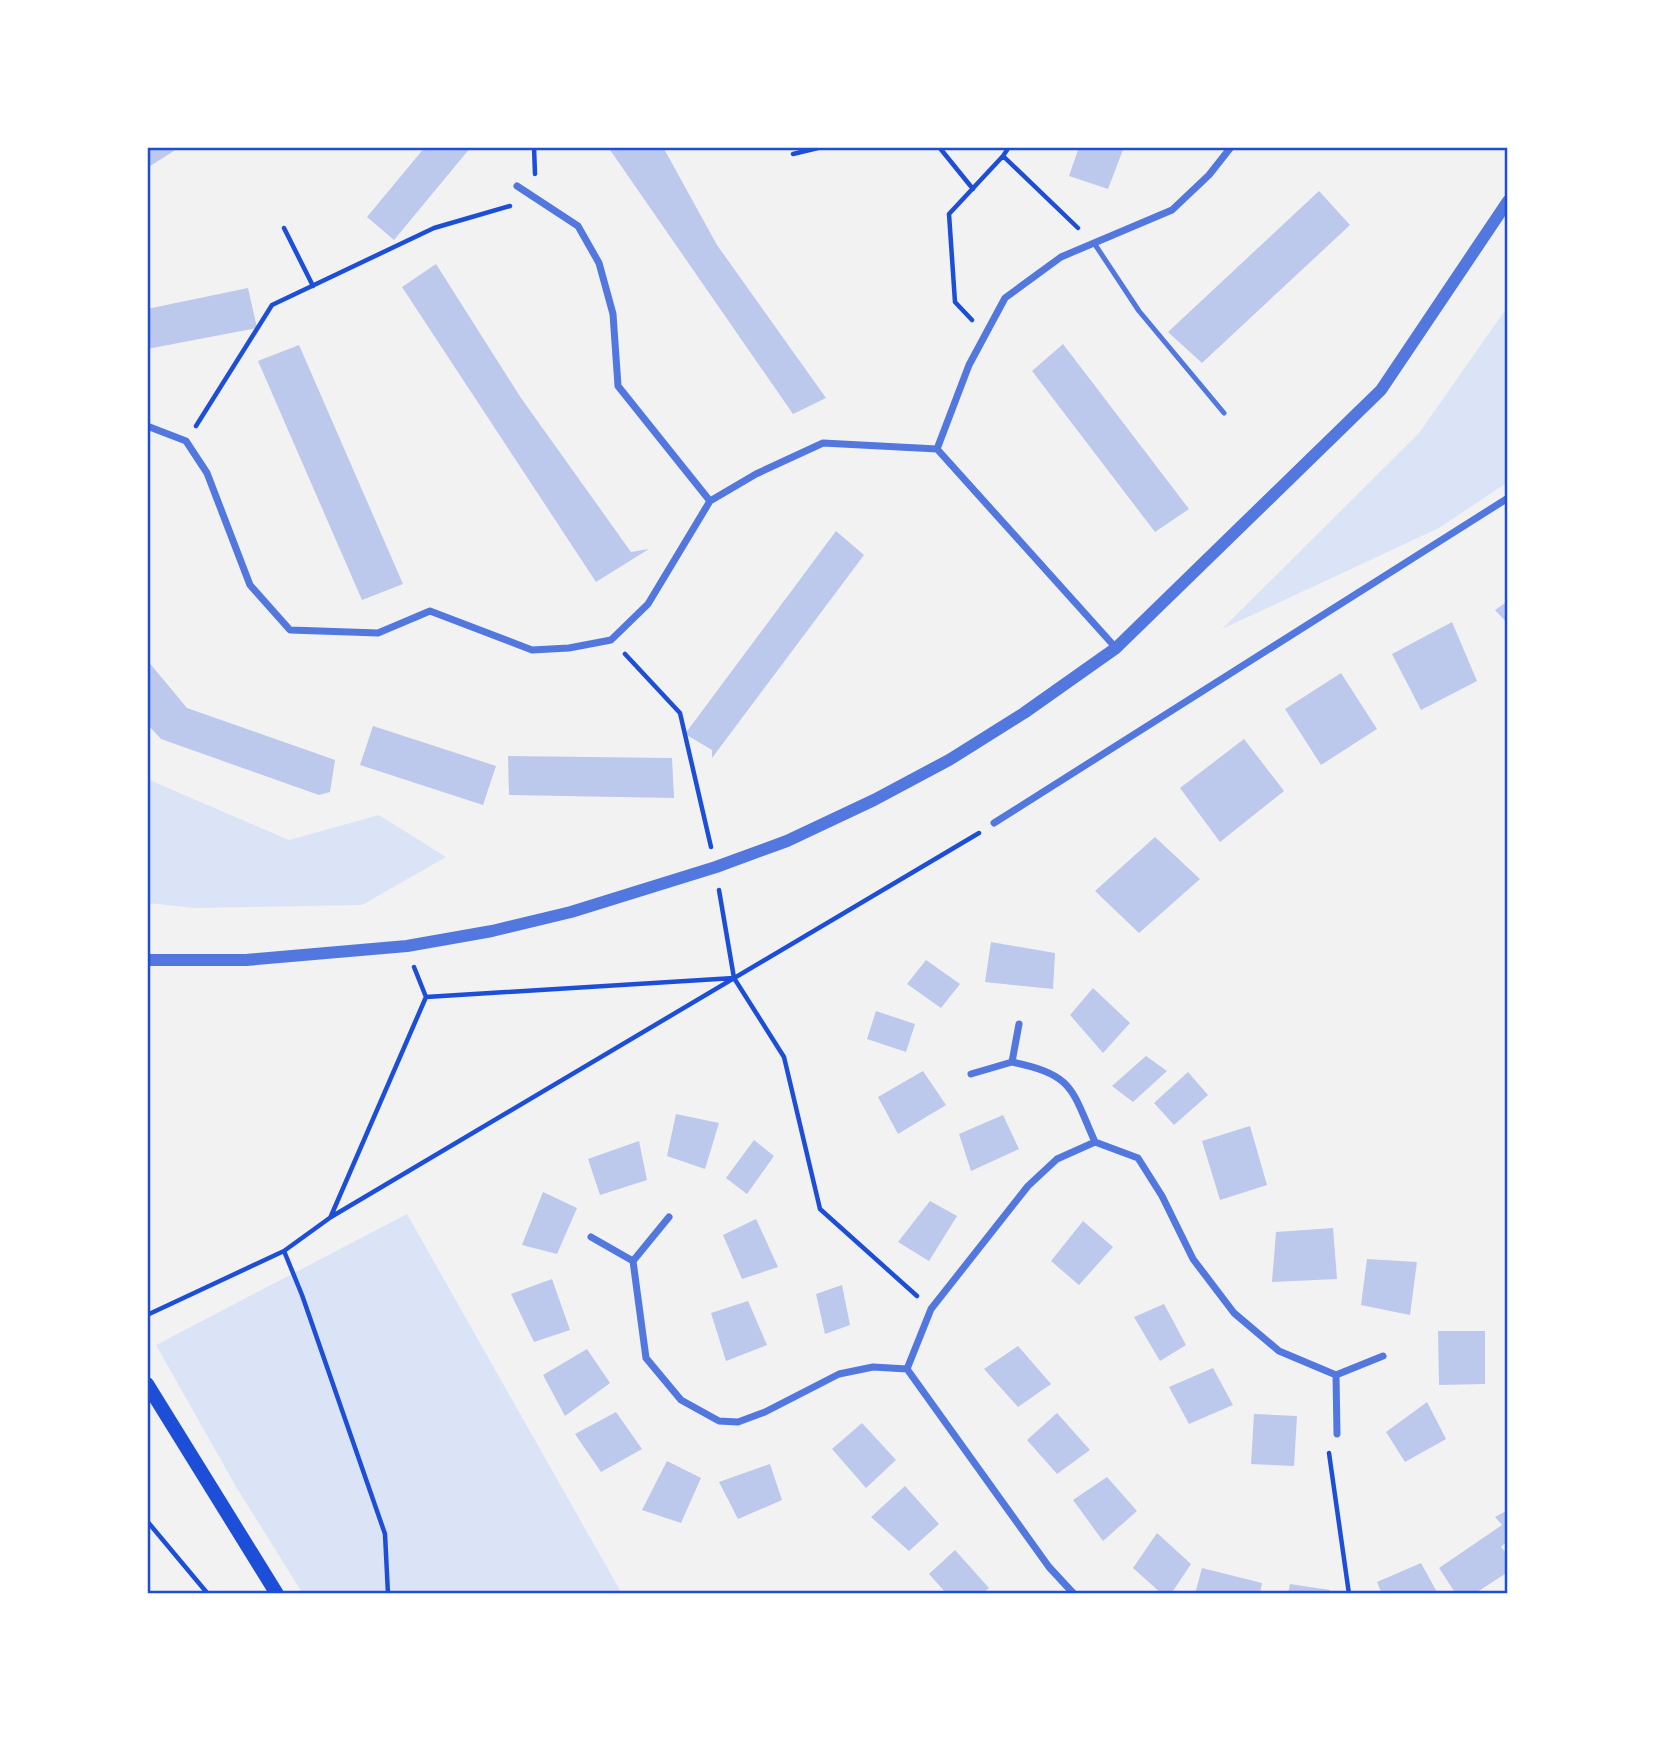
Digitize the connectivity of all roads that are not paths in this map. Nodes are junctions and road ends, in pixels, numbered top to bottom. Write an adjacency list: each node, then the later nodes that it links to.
1 (1231, 147): 4 (street)
2 (517, 186): 9 (street)
3 (1508, 201): 10 (street)
4 (1094, 243): 5 (lane); 7 (street)
5 (1224, 413)
6 (147, 426): 9 (street)
7 (937, 449): 9 (street); 10 (street)
8 (1508, 498): 11 (street)
9 (710, 501)
10 (1116, 648): 12 (street)
11 (994, 823)
12 (147, 960)
13 (1020, 1024): 14 (street)
14 (1012, 1062): 15 (street); 16 (street)
15 (971, 1074)
16 (1094, 1142): 21 (street); 22 (street)
17 (669, 1217): 19 (street)
18 (591, 1237): 19 (street)
19 (633, 1261): 21 (street)
20 (1383, 1356): 22 (street)
21 (907, 1369): 26 (street)
22 (1336, 1375): 24 (street)
23 (147, 1384): 25 (main road)
24 (1337, 1434)
25 (277, 1594)
26 (1074, 1594)

